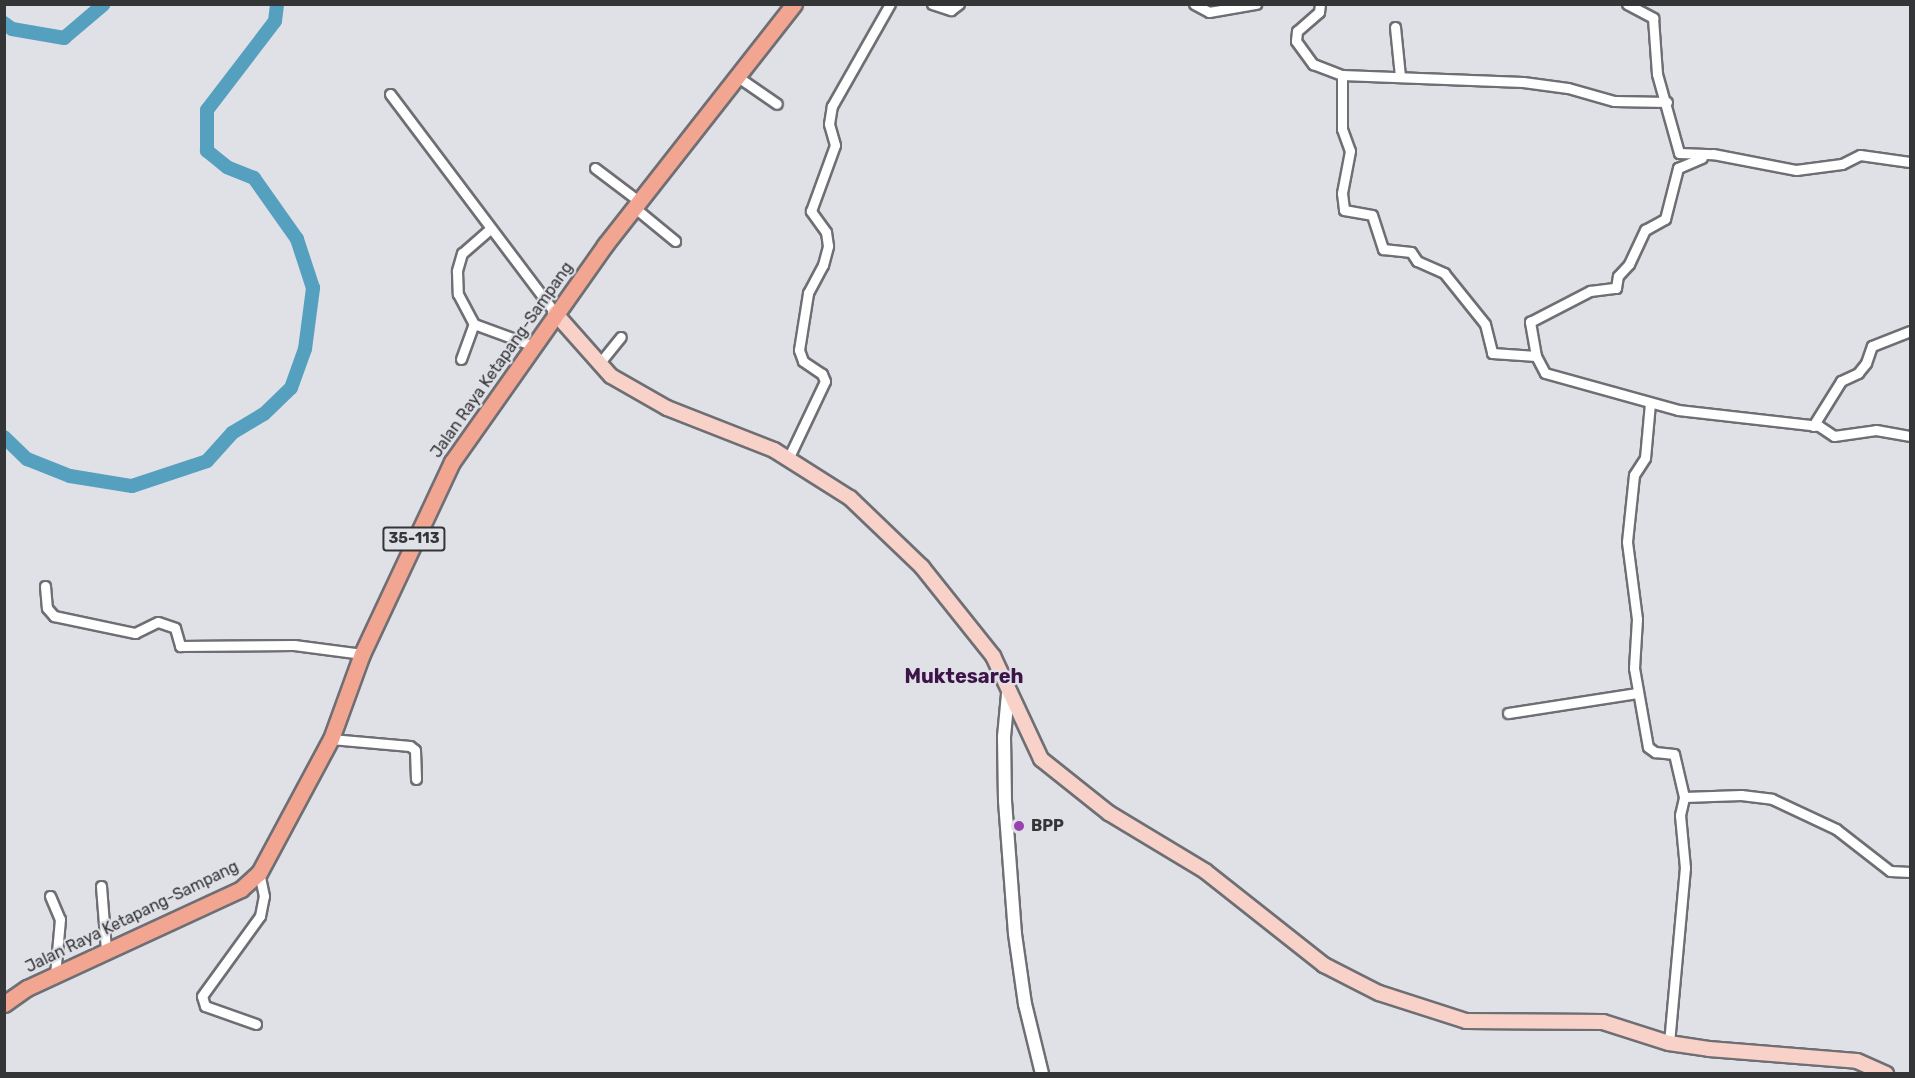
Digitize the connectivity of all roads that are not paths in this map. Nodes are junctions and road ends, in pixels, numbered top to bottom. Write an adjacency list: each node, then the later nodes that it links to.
1 (794, 4): 12 (main road, Jalan Raya Ketapang-Sampang / 35-113)
2 (890, 4): 33 (street)
3 (932, 4): 4 (street)
4 (959, 4)
5 (1194, 4): 6 (street)
6 (1256, 4)
7 (1320, 4): 10 (street)
8 (1627, 4): 14 (street)
9 (1395, 27): 11 (street)
10 (1342, 75): 11 (street); 27 (street)
11 (1401, 76): 14 (street)
12 (738, 77): 15 (street); 19 (main road, Jalan Raya Ketapang-Sampang / 35-113)
13 (390, 94): 20 (street)
14 (1667, 102): 16 (street)
15 (777, 104)
16 (1713, 154): 17 (street); 27 (street)
17 (1911, 162)
18 (595, 168): 19 (street)
19 (637, 205): 21 (street); 22 (main road, Jalan Raya Ketapang-Sampang / 35-113)
20 (490, 229): 22 (street); 23 (street)
21 (675, 241)
22 (555, 313): 26 (main road, Jalan Raya Ketapang-Sampang / 35-113); 29 (main road)
23 (474, 324): 26 (street); 28 (street)
24 (1911, 331): 31 (street)
25 (621, 337): 29 (street)
26 (531, 345): 35 (main road, Jalan Raya Ketapang-Sampang / 35-113)
27 (1536, 356): 30 (street)
28 (461, 359)
29 (598, 365): 33 (main road)
30 (1650, 403): 31 (street); 36 (street)
31 (1813, 426): 32 (street)
32 (1911, 436)
33 (788, 459): 37 (main road)
34 (45, 586): 35 (street)
35 (362, 654): 39 (main road, Jalan Raya Ketapang-Sampang / 35-113)
36 (1637, 693): 38 (street); 41 (street)
37 (1008, 694): 50 (main road); 52 (street)
38 (1508, 713)
39 (331, 739): 40 (street); 43 (main road, Jalan Raya Ketapang-Sampang / 35-113)
40 (416, 779)
41 (1684, 797): 42 (street); 50 (street)
42 (1911, 872)
43 (259, 873): 46 (main road, Jalan Raya Ketapang-Sampang / 35-113); 49 (street)
44 (101, 886): 46 (street)
45 (50, 896): 47 (street)
46 (106, 950): 47 (main road, Jalan Raya Ketapang-Sampang / 35-113)
47 (55, 975): 48 (main road, Jalan Raya Ketapang-Sampang / 35-113)
48 (4, 1004)
49 (256, 1024)
50 (1669, 1043): 51 (main road)
51 (1871, 1070): 53 (main road)
52 (1042, 1074)
53 (1886, 1074)

